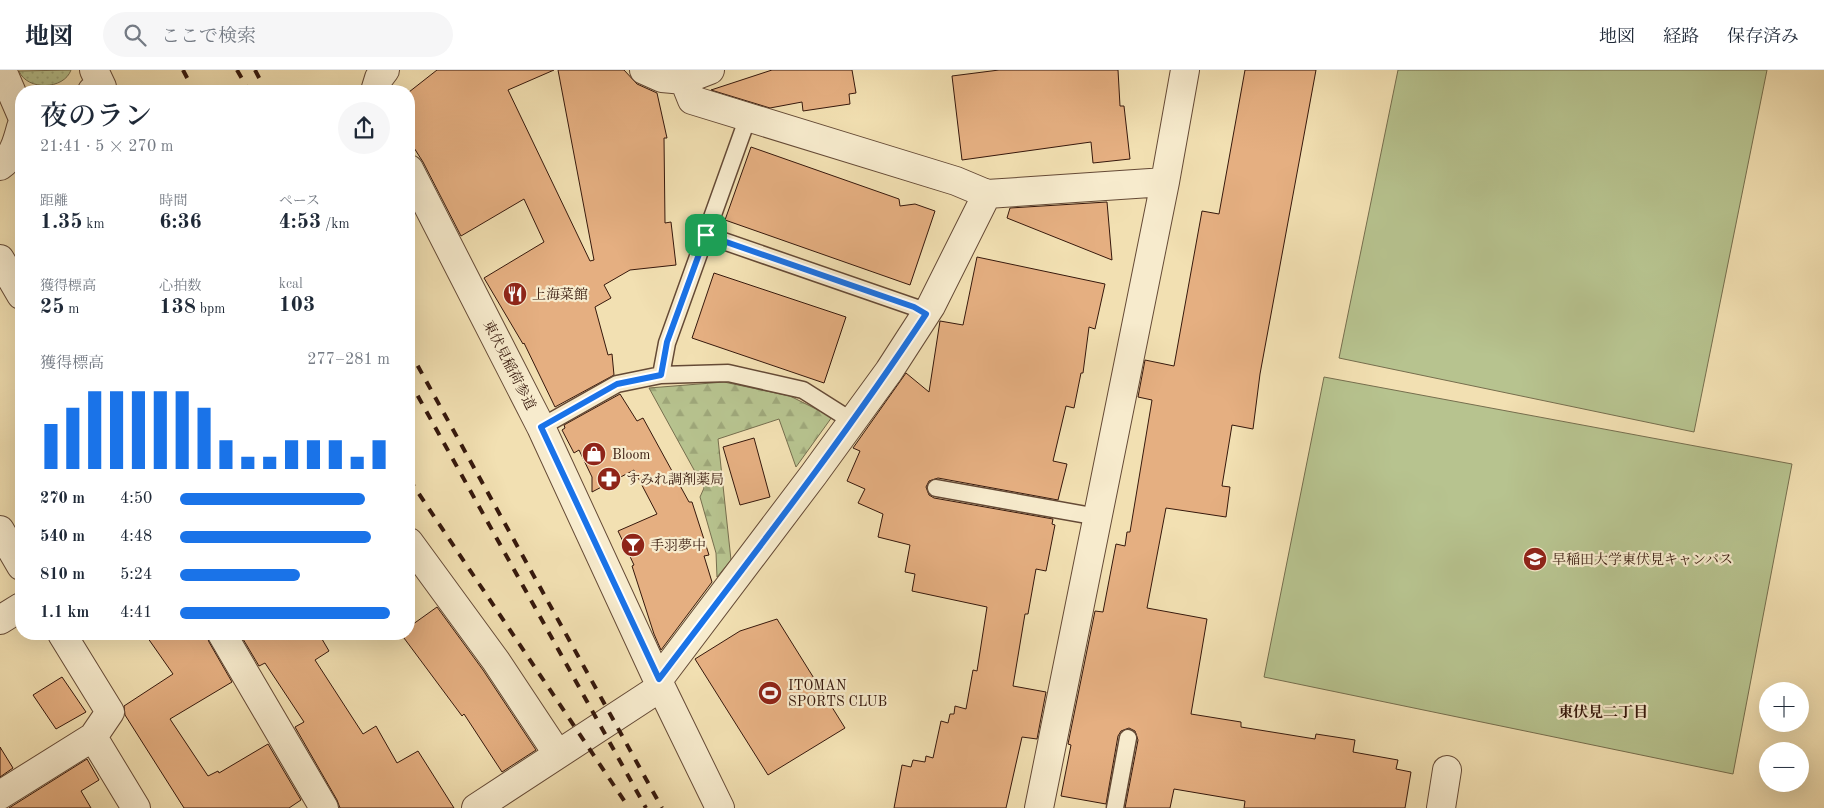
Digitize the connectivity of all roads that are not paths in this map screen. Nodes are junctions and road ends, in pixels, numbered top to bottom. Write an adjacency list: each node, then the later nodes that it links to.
1 (385, 70): 7 (street)
2 (644, 70): 6 (street)
3 (710, 70): 6 (street)
4 (1185, 70): 13 (street)
5 (4, 72): 8 (street)
6 (683, 75): 9 (street)
7 (376, 85)
8 (15, 99)
9 (748, 117): 14 (street); 15 (lane)
10 (15, 144): 11 (street)
11 (0, 166)
12 (415, 181): 21 (street, 東伏見稲荷参道)
13 (1165, 182): 14 (street); 23 (street)
14 (987, 194): 18 (street)
15 (706, 235): 18 (lane); 19 (lane)
16 (0, 259): 17 (street)
17 (15, 285)
18 (926, 314): 20 (street)
19 (661, 375): 20 (lane); 21 (lane)
20 (852, 421): 31 (street)
21 (541, 427): 31 (street, 東伏見稲荷参道)
22 (936, 488): 23 (lane)
23 (1098, 517): 41 (street)
24 (0, 530): 26 (street)
25 (415, 550): 34 (street)
26 (15, 556)
27 (15, 611): 28 (street)
28 (0, 620)
29 (66, 640): 32 (street)
30 (226, 640): 38 (street)
31 (660, 683): 34 (street); 40 (street, 東伏見稲荷参道)
32 (94, 737): 36 (street); 37 (street)
33 (1128, 738): 42 (lane)
34 (557, 753): 39 (street)
35 (1447, 770): 43 (street)
36 (0, 795)
37 (136, 808)
38 (324, 808)
39 (476, 808)
40 (720, 808)
41 (1041, 808)
42 (1115, 808)
43 (1441, 808)

